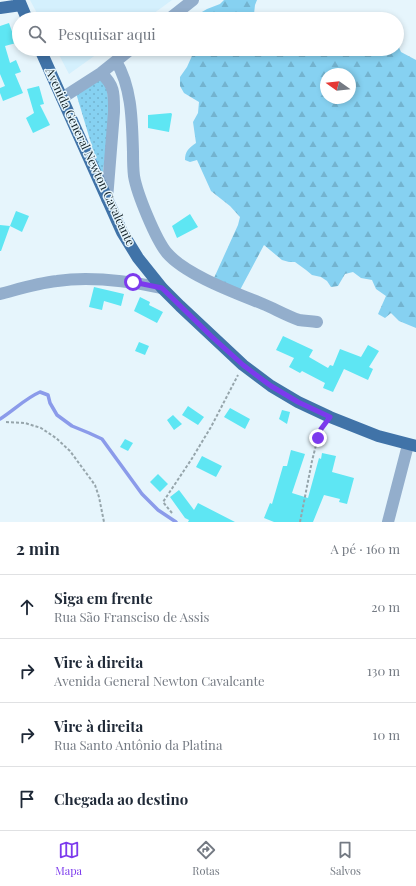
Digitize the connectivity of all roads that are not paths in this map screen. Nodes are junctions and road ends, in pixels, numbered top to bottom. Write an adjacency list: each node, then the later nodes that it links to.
1 (193, 0): 4 (street)
2 (20, 3): 3 (main road)
3 (0, 8)
4 (178, 12)
5 (43, 56): 9 (main road, Avenida General Newton Cavalcante)
6 (123, 56): 7 (street)
7 (116, 61): 8 (street); 13 (street)
8 (101, 73): 9 (street); 10 (street)
9 (62, 98): 10 (main road, Avenida General Newton Cavalcante)
10 (107, 199): 11 (main road, Avenida General Newton Cavalcante)
11 (162, 288): 12 (street); 14 (main road, Avenida General Newton Cavalcante)
12 (0, 294)
13 (317, 322)
14 (412, 445): 15 (street)
15 (388, 522)

